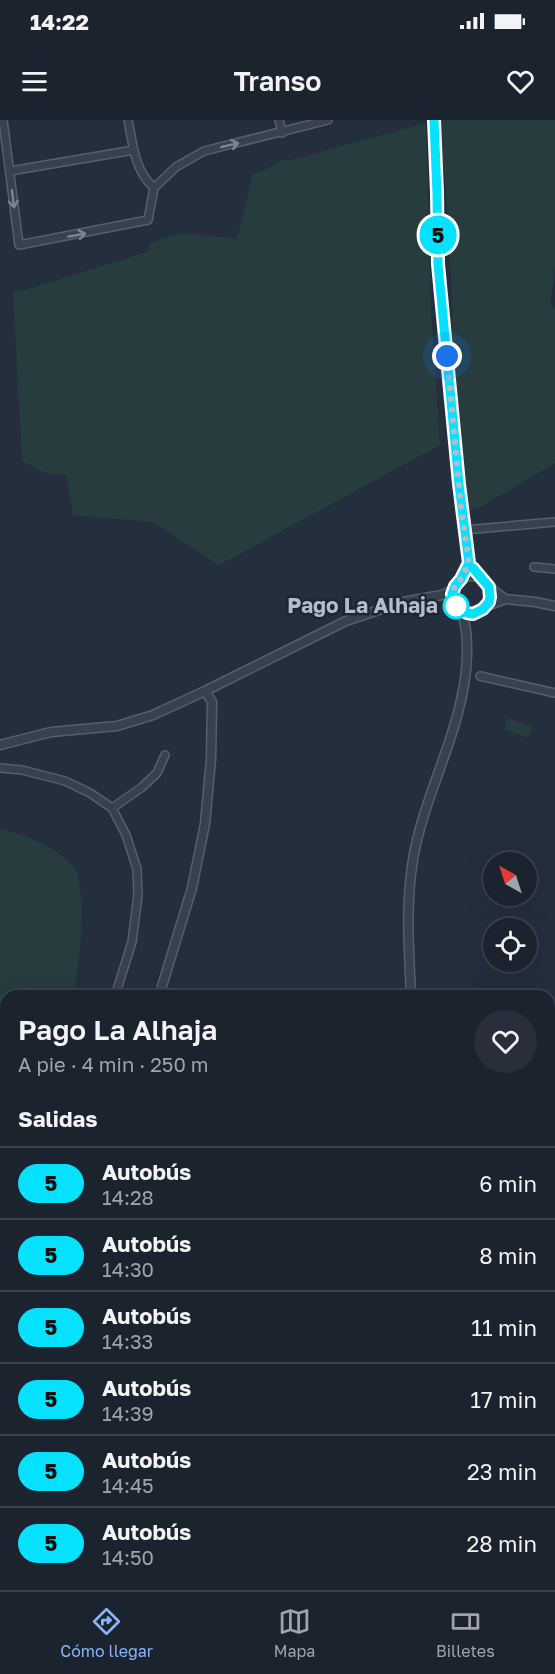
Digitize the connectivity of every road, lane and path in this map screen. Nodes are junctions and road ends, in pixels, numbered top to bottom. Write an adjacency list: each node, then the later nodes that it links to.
1 (3, 120): 8 (street)
2 (128, 120): 7 (street)
3 (279, 120): 6 (street)
4 (328, 120): 6 (street)
5 (434, 120): 11 (street)
6 (282, 132): 9 (street, one-way to 6)
7 (134, 150): 8 (street); 9 (street)
8 (10, 171): 9 (street, one-way to 9)
9 (154, 188)
10 (555, 522): 11 (street)
11 (464, 530): 12 (street)
12 (469, 563): 15 (street); 16 (street)
13 (534, 567): 14 (street)
14 (555, 569)
15 (481, 578): 16 (street); 17 (street)
16 (461, 579): 18 (street)
17 (489, 587): 19 (street); 21 (street)
18 (453, 594): 22 (street); 25 (street)
19 (505, 599): 20 (street); 21 (street)
20 (555, 606)
21 (483, 609): 22 (street); 23 (street)
22 (461, 610): 23 (street)
23 (468, 633): 33 (street)
24 (480, 676): 26 (street)
25 (205, 691): 27 (street); 32 (street)
26 (555, 693)
27 (0, 745)
28 (165, 755): 30 (street)
29 (0, 768): 30 (street)
30 (112, 808): 31 (street)
31 (118, 990)
32 (161, 990)
33 (411, 990)

